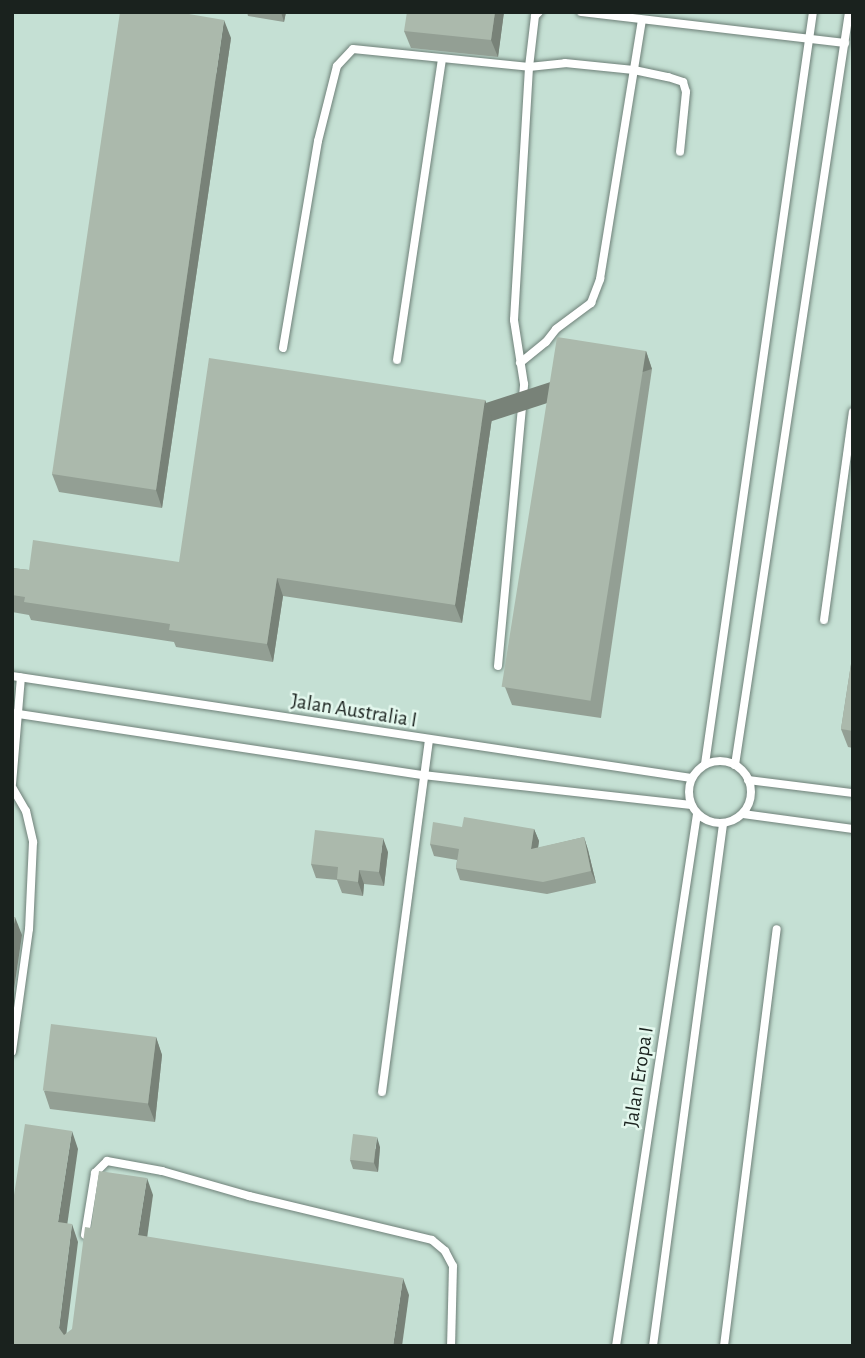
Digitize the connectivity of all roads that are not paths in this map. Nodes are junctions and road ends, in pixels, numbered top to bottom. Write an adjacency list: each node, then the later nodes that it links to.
1 (539, 12): 9 (lane)
2 (581, 12): 5 (lane)
3 (814, 12): 6 (lane)
4 (849, 12): 7 (lane)
5 (642, 20): 6 (lane); 10 (lane)
6 (810, 40): 7 (lane); 21 (lane)
7 (845, 43): 22 (lane)
8 (442, 59): 9 (lane); 12 (lane); 13 (lane)
9 (529, 67): 10 (lane); 14 (lane)
10 (634, 70): 11 (lane); 14 (lane)
11 (680, 152)
12 (283, 348)
13 (397, 360)
14 (520, 363): 17 (lane)
15 (853, 412): 16 (lane)
16 (824, 620)
17 (498, 666)
18 (17, 676): 19 (lane); 20 (lane, Jalan Australia I)
19 (15, 713): 23 (lane); 26 (lane)
20 (429, 740): 23 (lane); 24 (lane, Jalan Australia I)
21 (705, 764): 22 (lane); 24 (lane)
22 (735, 765): 25 (lane)
23 (423, 775): 28 (lane); 35 (lane)
24 (691, 778): 28 (lane)
25 (748, 780): 27 (lane); 30 (lane)
26 (12, 786): 34 (lane)
27 (853, 793)
28 (691, 805): 29 (lane)
29 (697, 814): 31 (lane); 38 (lane, Jalan Eropa I)
30 (743, 814): 31 (lane); 32 (lane)
31 (723, 824): 39 (lane)
32 (853, 829)
33 (777, 929): 40 (lane)
34 (12, 1052)
35 (382, 1092)
36 (84, 1244): 37 (lane)
37 (450, 1346)
38 (616, 1346)
39 (653, 1346)
40 (724, 1346)

